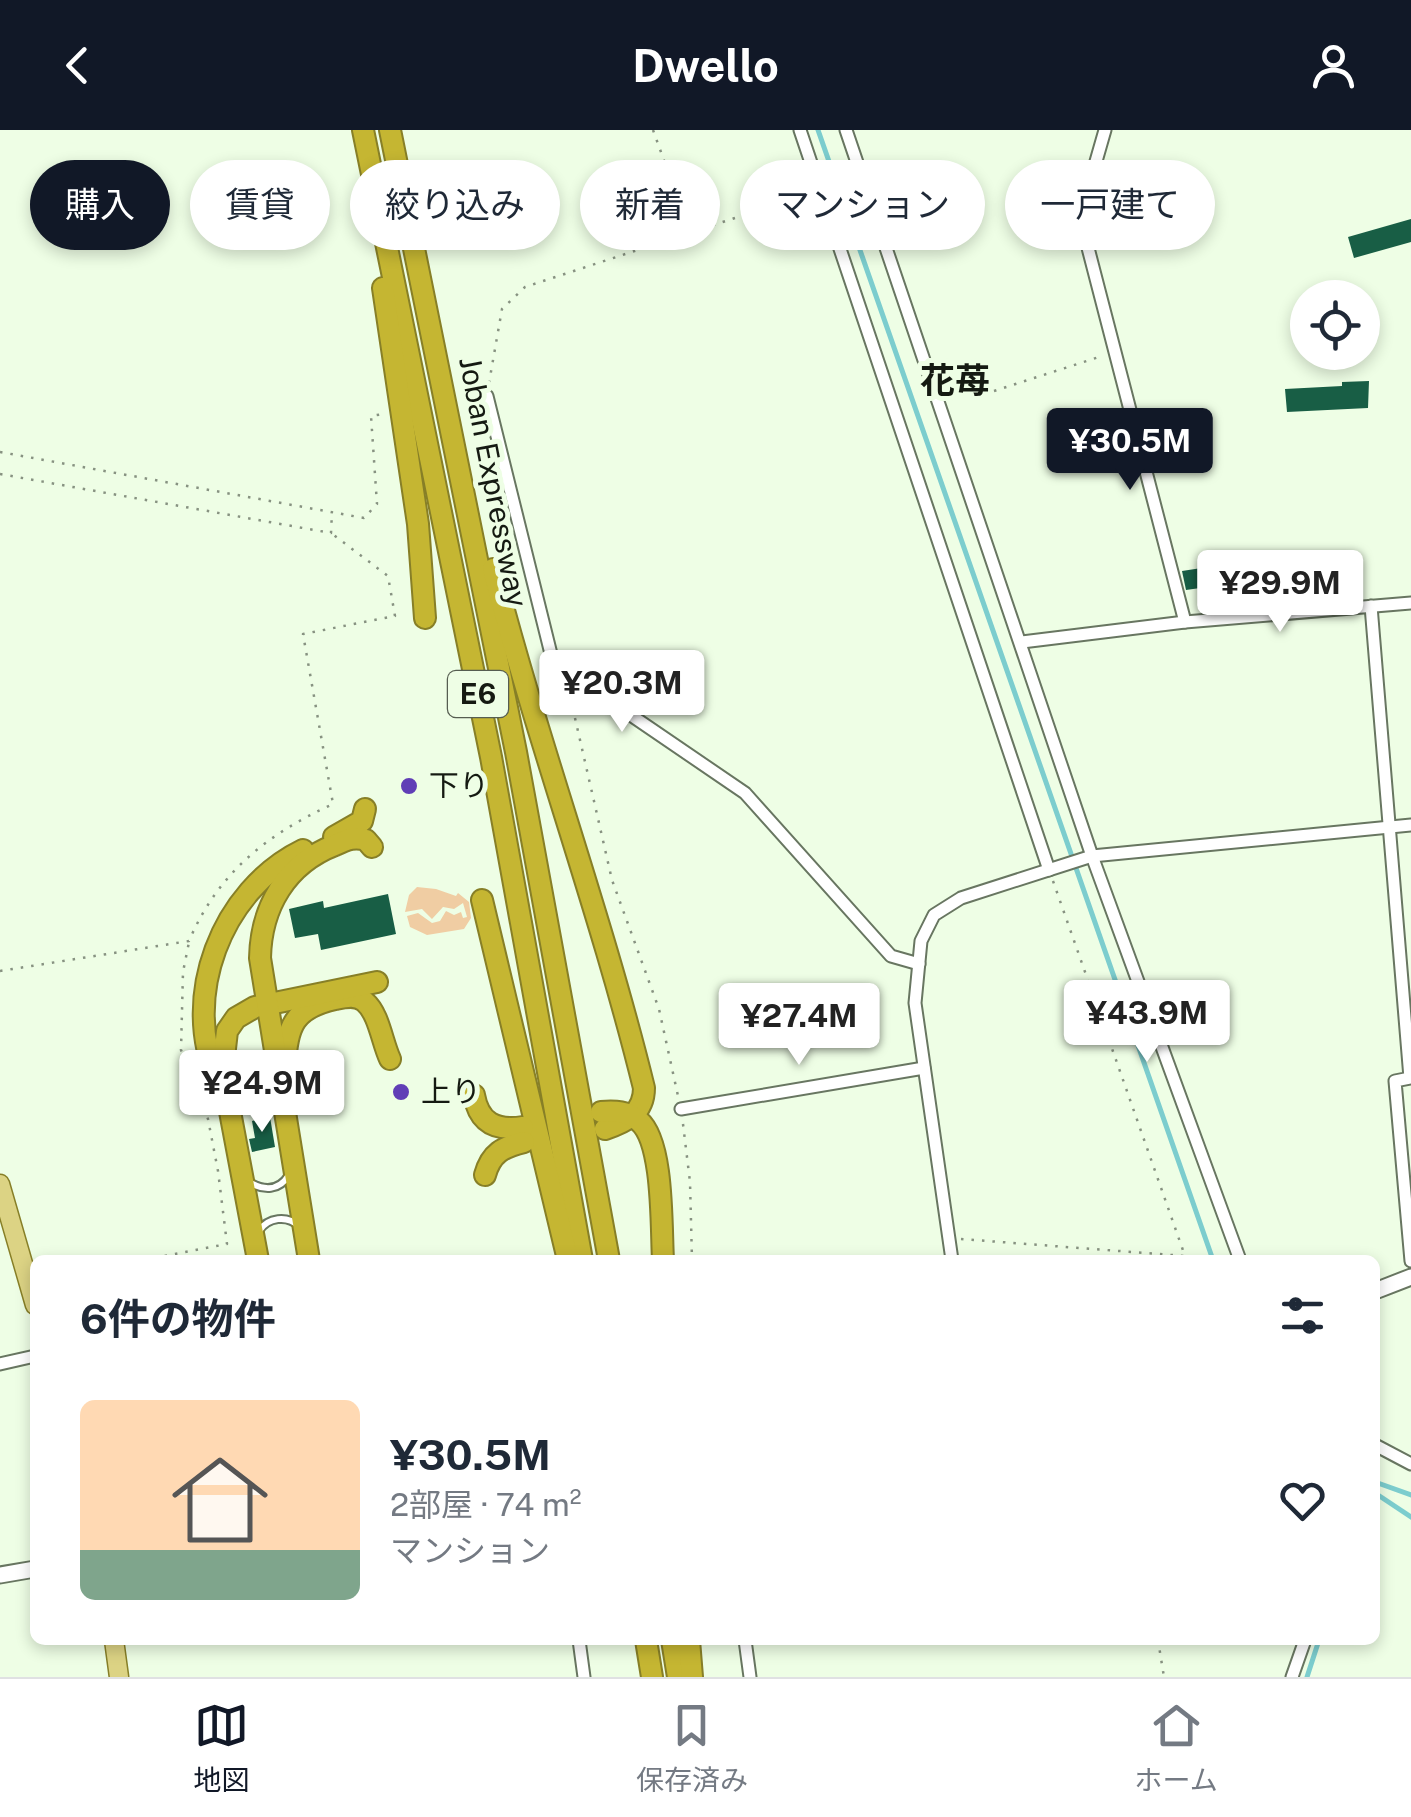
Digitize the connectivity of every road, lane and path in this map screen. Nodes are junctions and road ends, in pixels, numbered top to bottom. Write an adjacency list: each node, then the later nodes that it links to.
1 (353, 130): 23 (highway)
2 (363, 130): 57 (highway, Joban Expressway / E6)
3 (390, 130): 12 (highway, Joban Expressway / E6)
4 (653, 130): 8 (path)
5 (800, 130): 9 (street)
6 (846, 130): 25 (street)
7 (1106, 130): 13 (street)
8 (664, 160)
9 (810, 160)
10 (639, 250): 15 (path)
11 (840, 250): 32 (street)
12 (436, 350): 45 (highway); 58 (highway, Joban Expressway / E6)
13 (1114, 352): 14 (path); 24 (street)
14 (994, 391)
15 (487, 396): 35 (street)
16 (389, 414): 19 (path)
17 (0, 452): 19 (path)
18 (0, 474): 20 (path)
19 (332, 512): 20 (path)
20 (331, 533): 34 (path)
21 (1411, 604): 22 (street)
22 (1371, 606): 24 (street); 29 (street)
23 (425, 618)
24 (1185, 622): 25 (street)
25 (1022, 642): 31 (street)
26 (574, 718): 44 (path)
27 (365, 809): 43 (highway)
28 (1411, 826): 29 (street)
29 (1388, 828): 31 (street); 65 (street)
30 (372, 847): 38 (highway)
31 (1092, 856): 32 (street); 64 (street)
32 (1049, 870): 35 (street); 63 (path)
33 (482, 900): 56 (highway)
34 (190, 941): 36 (path); 54 (path)
35 (919, 964): 40 (street)
36 (0, 972)
37 (377, 982): 38 (highway)
38 (266, 1003): 42 (highway); 43 (highway)
39 (390, 1059): 42 (highway)
40 (924, 1068): 44 (street); 52 (street)
41 (474, 1095): 49 (highway)
42 (283, 1097): 47 (highway)
43 (228, 1101): 48 (highway)
44 (681, 1109): 60 (path)
45 (633, 1116): 46 (highway); 59 (highway)
46 (603, 1120)
47 (293, 1165): 48 (lane); 51 (highway)
48 (242, 1172): 53 (highway)
49 (486, 1175)
50 (0, 1184): 67 (main road)
51 (304, 1234): 53 (lane); 55 (highway)
52 (949, 1238): 61 (street); 62 (path)
53 (256, 1251)
54 (170, 1255)
55 (307, 1255)
56 (567, 1255)
57 (581, 1255)
58 (608, 1255)
59 (663, 1255)
60 (692, 1255)
61 (951, 1255)
62 (1150, 1255)
63 (1185, 1255)
64 (1238, 1255)
65 (1411, 1262)
66 (1411, 1277): 68 (street)
67 (30, 1288)
68 (1380, 1289)
69 (30, 1357): 70 (street)
70 (0, 1364)
71 (1380, 1448): 72 (street)
72 (1411, 1464)
73 (30, 1570): 74 (street)
74 (0, 1575)
75 (115, 1645): 83 (main road)
76 (580, 1645): 84 (street)
77 (647, 1645): 85 (highway)
78 (673, 1645): 86 (highway)
79 (689, 1645): 87 (highway)
80 (746, 1645): 88 (street)
81 (1159, 1645): 89 (path)
82 (1304, 1645): 90 (street)
83 (120, 1677)
84 (584, 1677)
85 (652, 1677)
86 (678, 1677)
87 (692, 1677)
88 (750, 1677)
89 (1164, 1677)
90 (1292, 1677)

